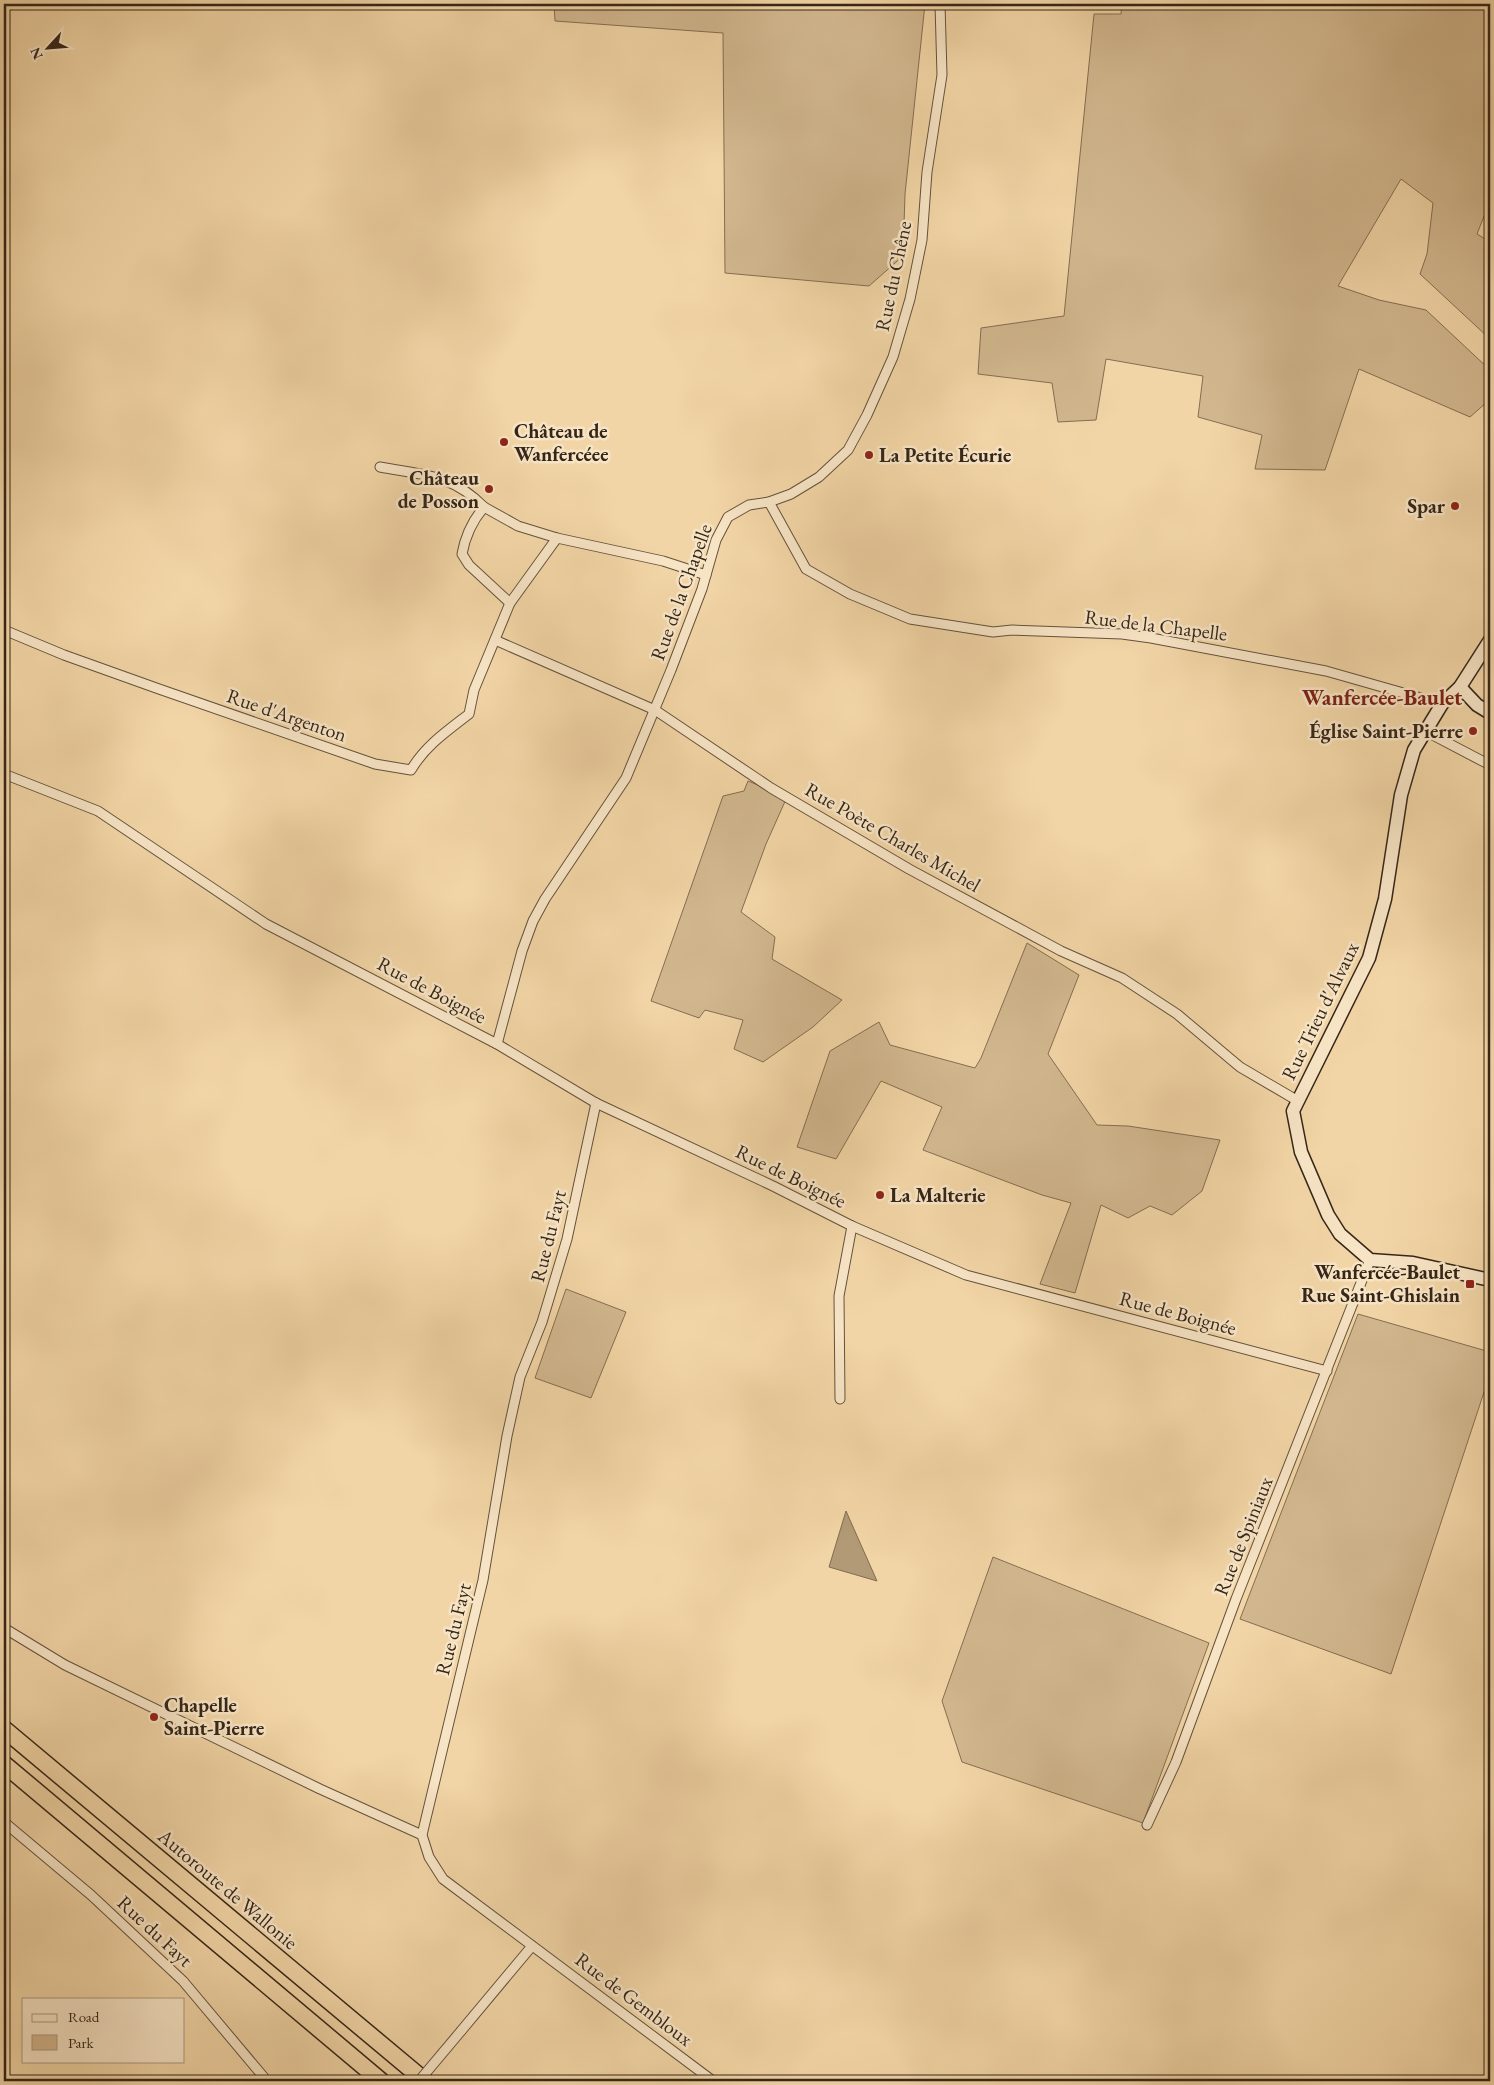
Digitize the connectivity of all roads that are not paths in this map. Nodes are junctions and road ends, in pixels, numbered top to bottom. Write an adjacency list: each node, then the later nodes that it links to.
1 (940, 4): 3 (street, Rue du Chêne)
2 (380, 467): 4 (street)
3 (769, 502): 6 (street, Rue de la Chapelle); 12 (street, Rue de la Chapelle)
4 (484, 507): 5 (street); 7 (street)
5 (557, 538): 6 (street); 7 (street)
6 (706, 575): 13 (street, Rue de la Chapelle)
7 (510, 603): 9 (street)
8 (4, 630): 9 (street, Rue d'Argenton)
9 (495, 640): 13 (street, Rue Poète Charles Michel)
10 (1490, 640): 11 (main road, Rue Trieu d'Alvaux)
11 (1460, 686): 12 (main road, Rue Trieu d'Alvaux); 14 (main road)
12 (1442, 704): 15 (main road, Rue Trieu d'Alvaux)
13 (655, 710): 18 (street, Rue de la Chapelle); 19 (street, Rue Poète Charles Michel)
14 (1490, 713)
15 (1425, 731): 16 (street); 19 (main road, Rue Trieu d'Alvaux)
16 (1489, 764)
17 (4, 774): 18 (street, Rue de Boignée)
18 (497, 1044): 20 (street, Rue de Boignée)
19 (1298, 1101): 22 (main road, Rue Trieu d'Alvaux)
20 (596, 1103): 21 (street, Rue de Boignée); 31 (street, Rue du Fayt)
21 (852, 1226): 24 (street, Rue de Boignée); 25 (street, Rue de Boignée)
22 (1370, 1260): 23 (main road); 24 (street, Rue de Spiniaux)
23 (1490, 1280)
24 (1328, 1371): 30 (street, Rue de Spiniaux)
25 (840, 1398)
26 (4, 1628): 31 (street)
27 (4, 1729): 36 (highway, Autoroute de Wallonie)
28 (4, 1764): 34 (highway)
29 (4, 1822): 33 (street, Rue du Fayt)
30 (1148, 1825)
31 (422, 1835): 32 (street)
32 (532, 1946): 35 (street, bridge); 37 (street, Rue de Gembloux)
33 (268, 2081)
34 (381, 2081)
35 (419, 2081)
36 (425, 2081)
37 (713, 2081)

